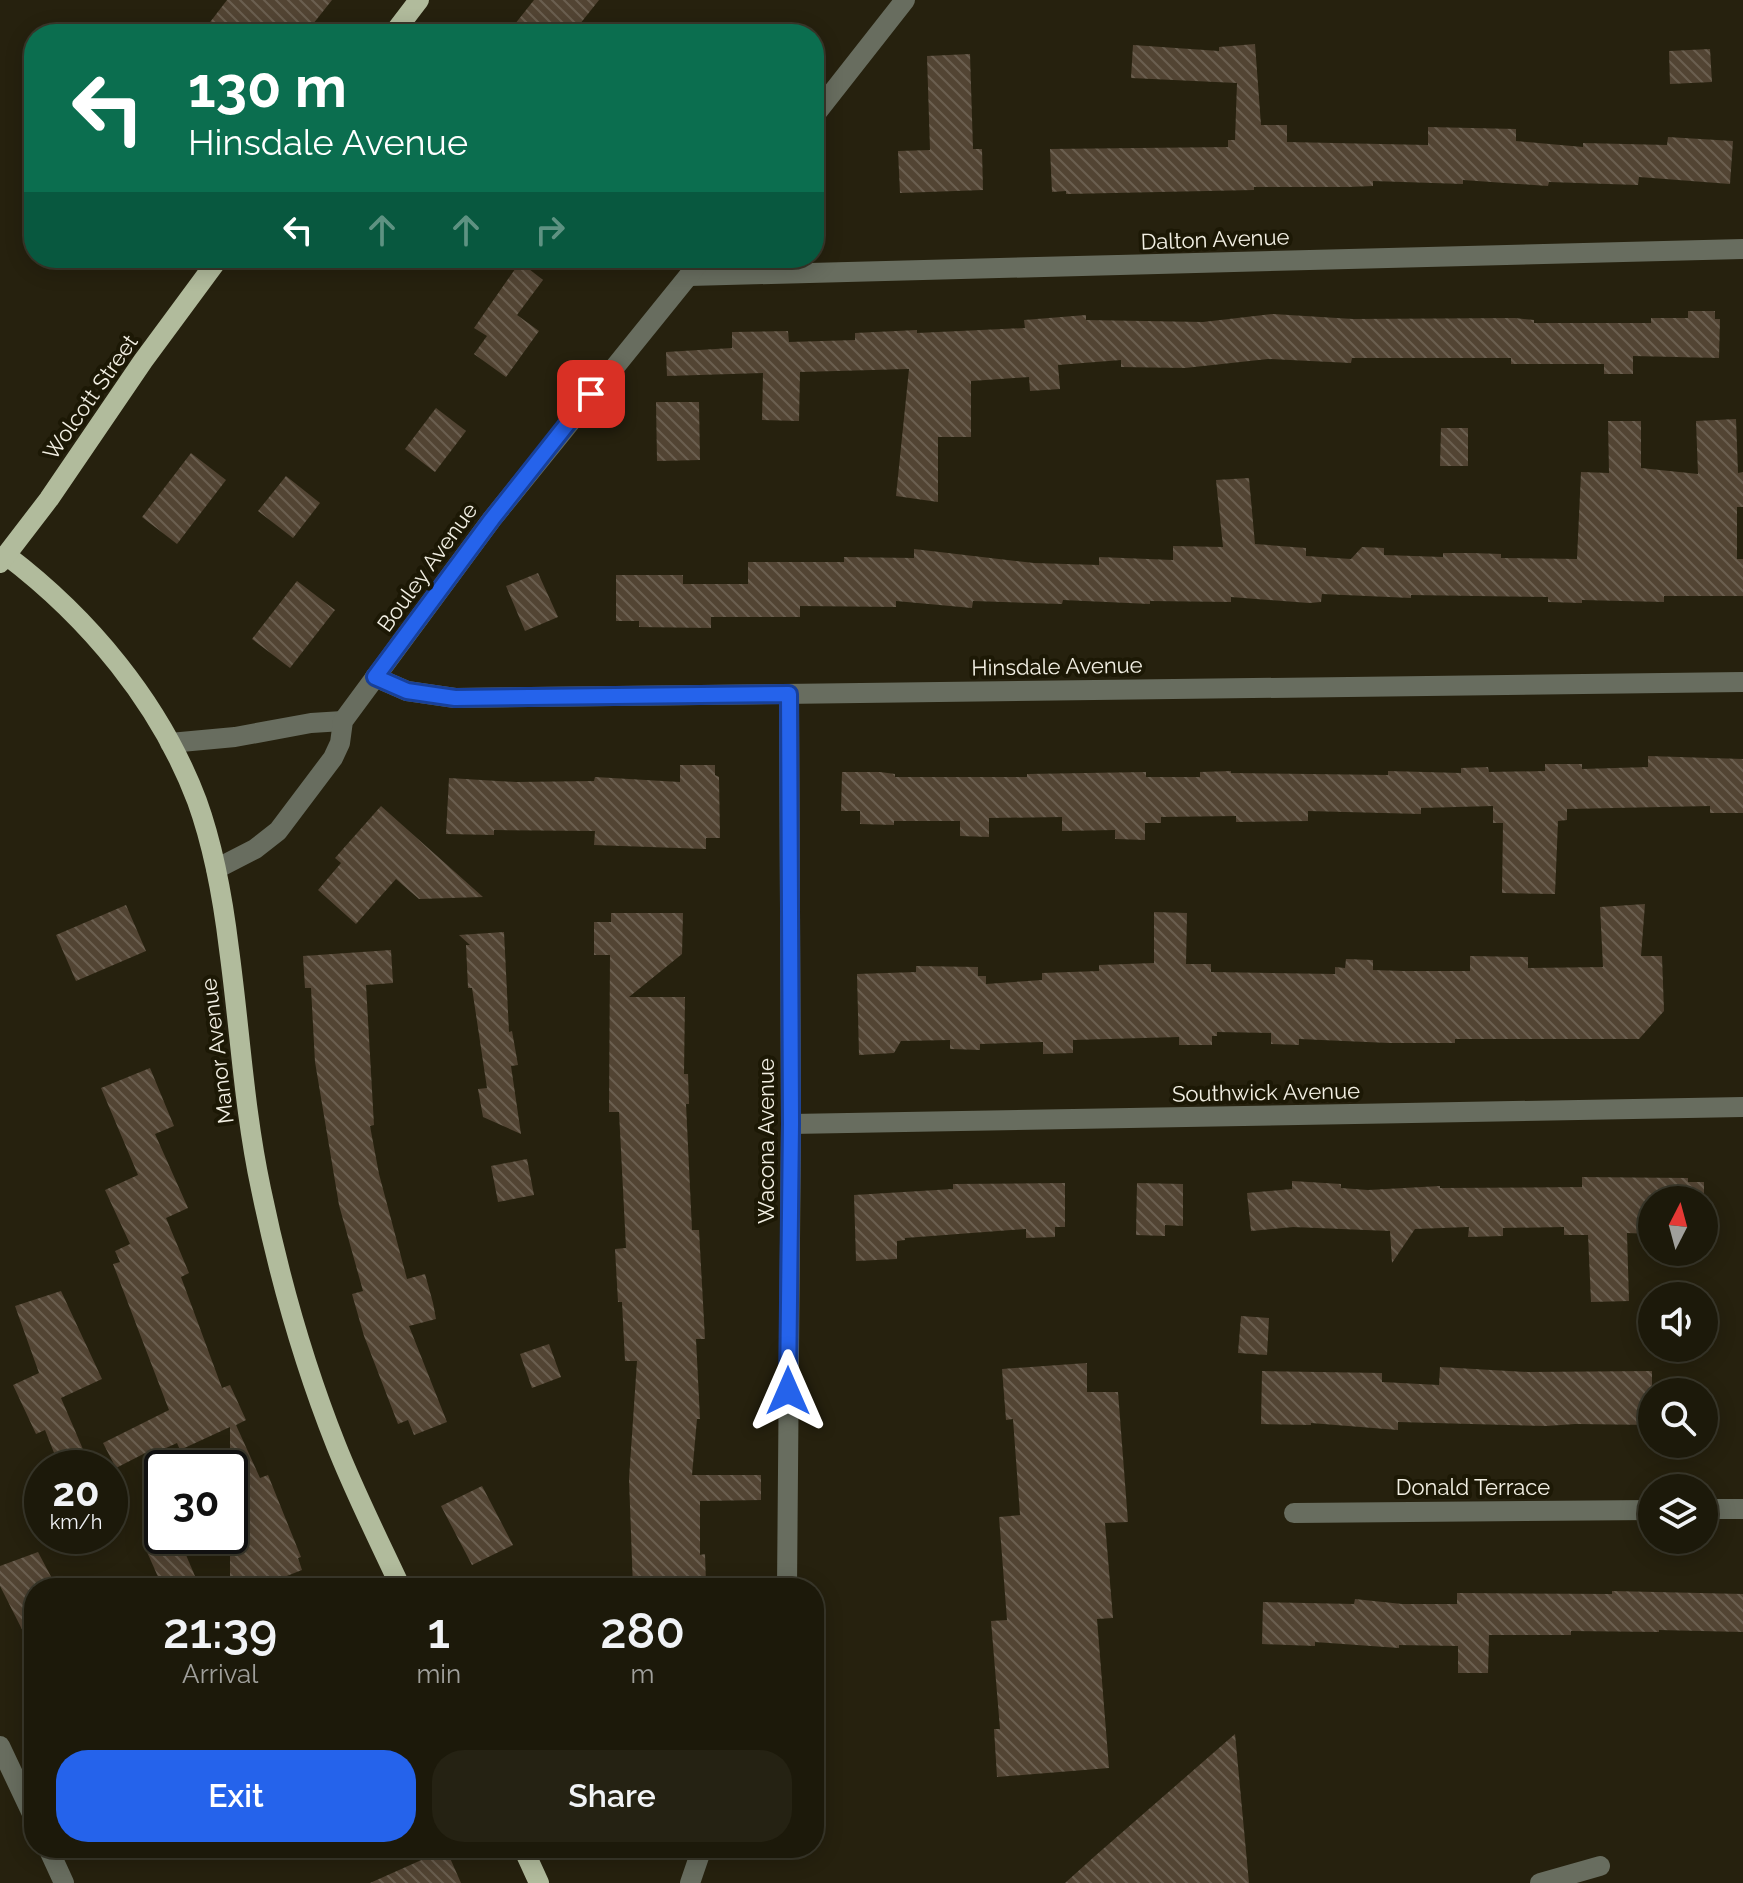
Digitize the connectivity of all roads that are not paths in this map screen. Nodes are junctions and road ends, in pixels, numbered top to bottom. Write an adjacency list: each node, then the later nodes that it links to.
1 (419, 0): 3 (main road)
2 (905, 0): 4 (street)
3 (401, 24)
4 (824, 103)
5 (1743, 249): 8 (street, Dalton Avenue)
6 (212, 268): 9 (main road, Wolcott Street)
7 (695, 268): 8 (street, Bouley Avenue)
8 (689, 276): 10 (street, Bouley Avenue)
9 (3, 559): 14 (main road, Manor Avenue)
10 (375, 677): 12 (street, Hinsdale Avenue); 13 (street, Bouley Avenue)
11 (1743, 682): 12 (street, Hinsdale Avenue)
12 (789, 694): 17 (street, Wacona Avenue)
13 (343, 721): 14 (street); 15 (street, Bouley Avenue)
14 (170, 743): 15 (main road, Manor Avenue)
15 (216, 869): 22 (main road, Manor Avenue)
16 (1743, 1107): 17 (street, Southwick Avenue)
17 (791, 1124): 23 (street, Wacona Avenue)
18 (1718, 1509): 19 (street)
19 (1743, 1509)
20 (1638, 1510): 21 (street, Donald Terrace)
21 (1294, 1513)
22 (396, 1578)
23 (787, 1578)
24 (0, 1746): 25 (street)
25 (24, 1775)
26 (53, 1858): 30 (street)
27 (528, 1858): 31 (main road)
28 (699, 1858): 32 (street)
29 (1600, 1866): 33 (street)
30 (64, 1883)
31 (539, 1883)
32 (690, 1883)
33 (1540, 1883)

